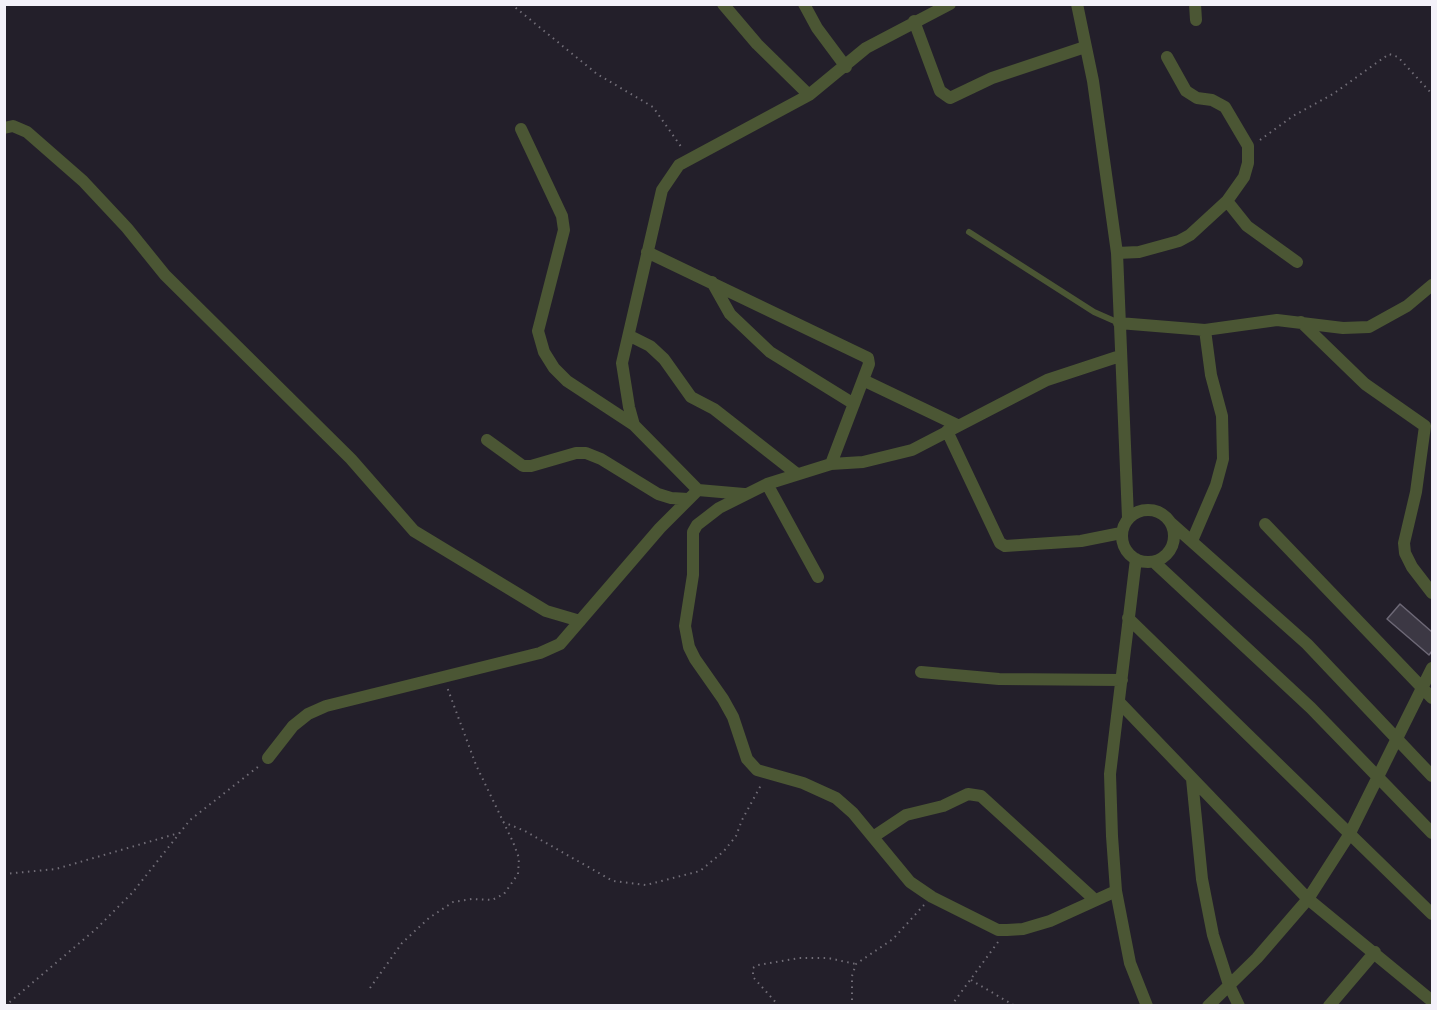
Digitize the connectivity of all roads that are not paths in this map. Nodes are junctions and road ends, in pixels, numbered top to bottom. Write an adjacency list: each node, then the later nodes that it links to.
1 (723, 4): 11 (street)
2 (804, 4): 10 (street)
3 (950, 4): 7 (street)
4 (1077, 4): 8 (street)
5 (1195, 4): 6 (street)
6 (1196, 20)
7 (914, 21): 8 (street); 10 (street)
8 (1085, 47): 17 (street)
9 (1167, 57): 14 (street)
10 (846, 67): 11 (street)
11 (809, 95): 16 (street)
12 (4, 128): 47 (street)
13 (521, 129): 28 (street)
14 (1227, 201): 17 (street); 18 (street)
15 (969, 232): 22 (lane)
16 (646, 252): 19 (street); 24 (street)
17 (1117, 253): 22 (street)
18 (1297, 262)
19 (712, 282): 26 (street); 27 (street)
20 (1432, 285): 21 (street)
21 (1301, 322): 23 (street); 45 (street)
22 (1119, 323): 23 (street); 25 (street)
23 (1204, 330): 41 (street)
24 (630, 336): 28 (street); 32 (street)
25 (1120, 356): 29 (street); 37 (street)
26 (863, 380): 27 (street); 29 (street)
27 (854, 404): 31 (street)
28 (634, 425): 34 (street)
29 (952, 428): 31 (street); 40 (street)
30 (487, 440): 36 (street)
31 (831, 464): 32 (street)
32 (797, 474): 33 (street)
33 (767, 484): 35 (street); 44 (street)
34 (699, 490): 35 (street); 36 (street)
35 (744, 494): 61 (street)
36 (688, 499): 47 (street)
37 (1128, 518): 38 (street); 40 (street)
38 (1171, 523): 41 (street); 43 (street)
39 (1265, 524): 51 (street)
40 (1122, 533): 42 (street)
41 (1192, 541): 54 (street)
42 (1136, 559): 43 (street); 46 (street)
43 (1154, 562): 58 (street)
44 (818, 578)
45 (1432, 593)
46 (1128, 618): 50 (street); 60 (street)
47 (580, 621): 55 (street)
48 (1432, 668): 51 (street)
49 (921, 672): 50 (street)
50 (1122, 680): 53 (street)
51 (1423, 688): 52 (street); 54 (street)
52 (1432, 698)
53 (1119, 702): 57 (street); 62 (street)
54 (1396, 739): 56 (street); 58 (street)
55 (268, 758)
56 (1432, 776)
57 (1192, 779): 63 (street); 67 (street)
58 (1379, 780): 59 (street); 60 (street)
59 (1432, 833)
60 (1349, 835): 63 (street); 65 (street)
61 (873, 837): 64 (street); 64 (street)
62 (1116, 891): 64 (street); 69 (street)
63 (1308, 898): 66 (street); 67 (street)
64 (1095, 900)
65 (1432, 914)
66 (1375, 952): 68 (street); 72 (street)
67 (1229, 985): 70 (street); 71 (street)
68 (1432, 1001)
69 (1147, 1005)
70 (1208, 1005)
71 (1239, 1005)
72 (1331, 1005)

